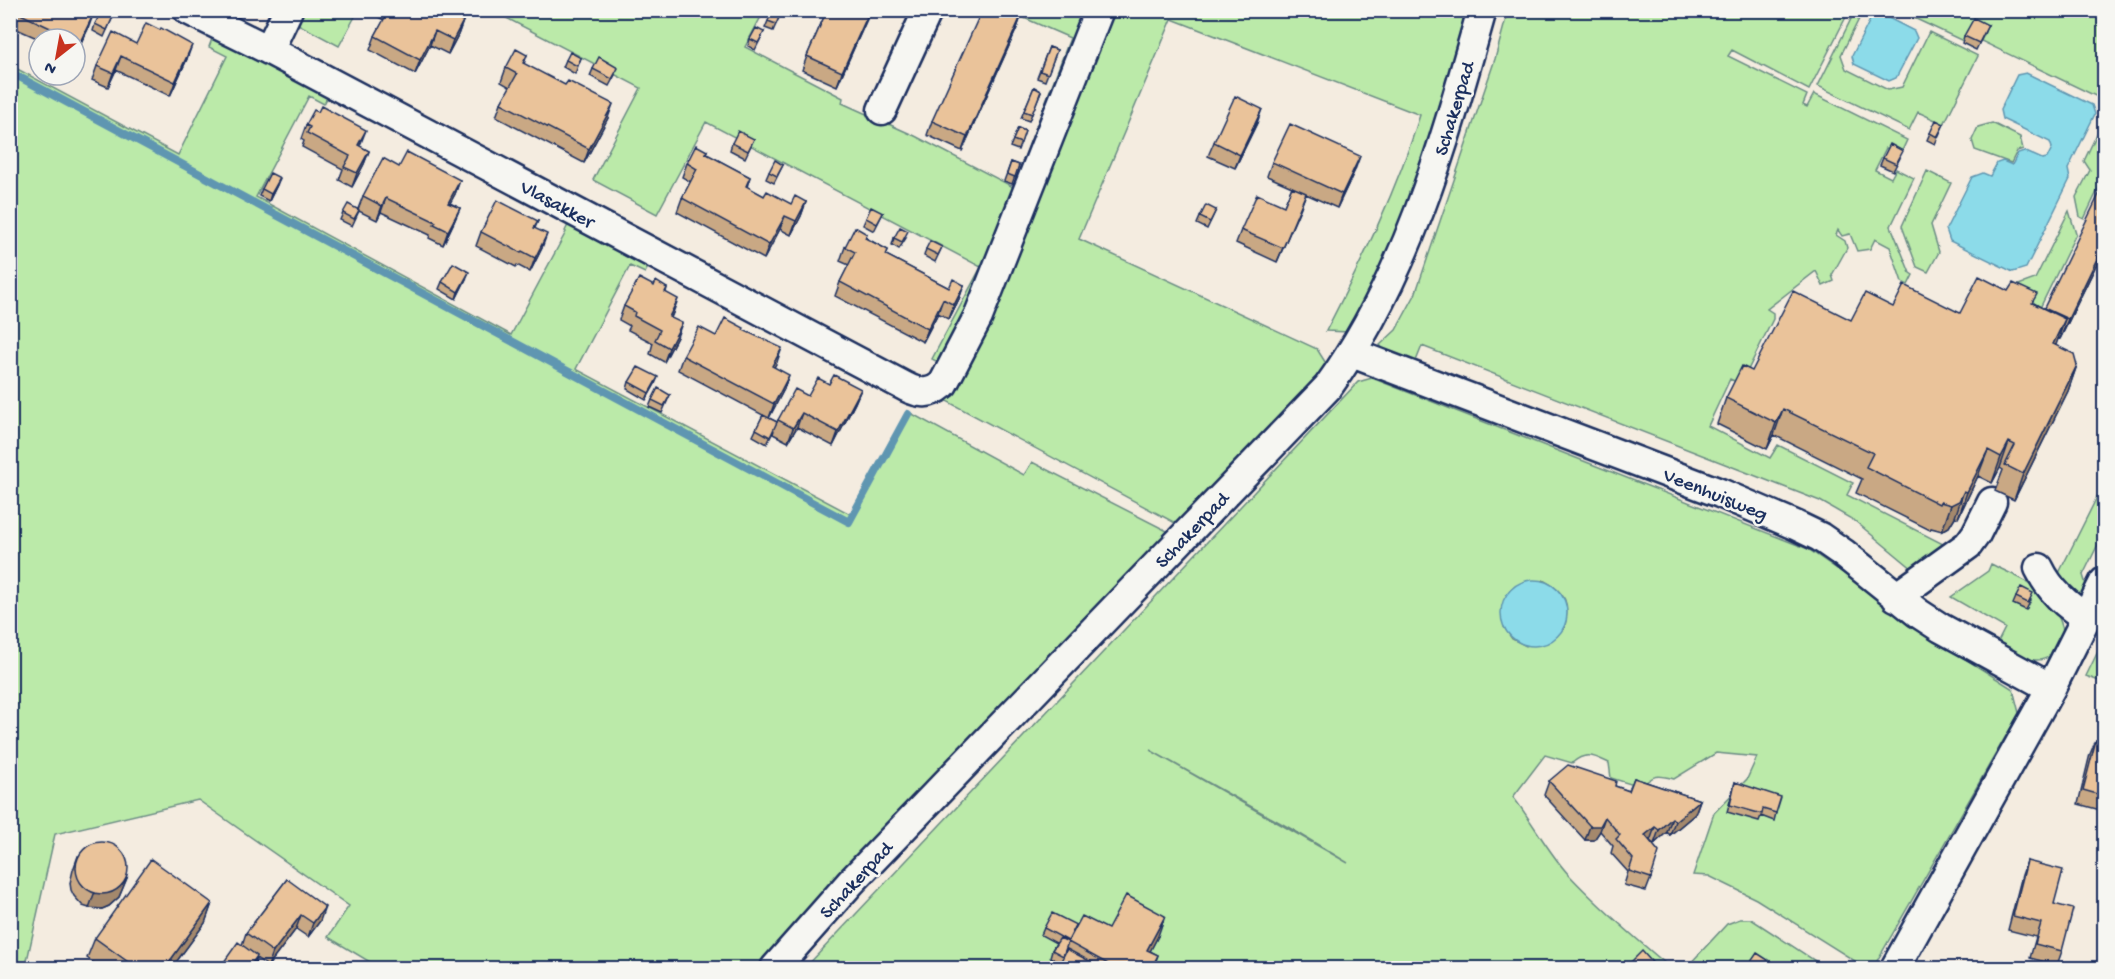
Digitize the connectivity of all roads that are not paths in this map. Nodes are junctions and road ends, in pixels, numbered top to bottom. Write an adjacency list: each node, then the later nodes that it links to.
1 (188, 10): 6 (street, Vlasakker)
2 (288, 10): 6 (street)
3 (928, 10): 7 (street)
4 (1099, 10): 6 (street, Vlasakker)
5 (1482, 10): 8 (street, Schakerpad)
6 (269, 50)
7 (882, 110)
8 (1352, 354): 12 (street, Veenhuisweg); 15 (street, Schakerpad)
9 (1992, 501): 12 (street)
10 (2039, 568): 13 (street)
11 (2104, 582): 13 (street)
12 (1896, 597): 14 (street, Veenhuisweg)
13 (2087, 617): 14 (street)
14 (2051, 688): 16 (street)
15 (775, 969)
16 (1895, 969)

